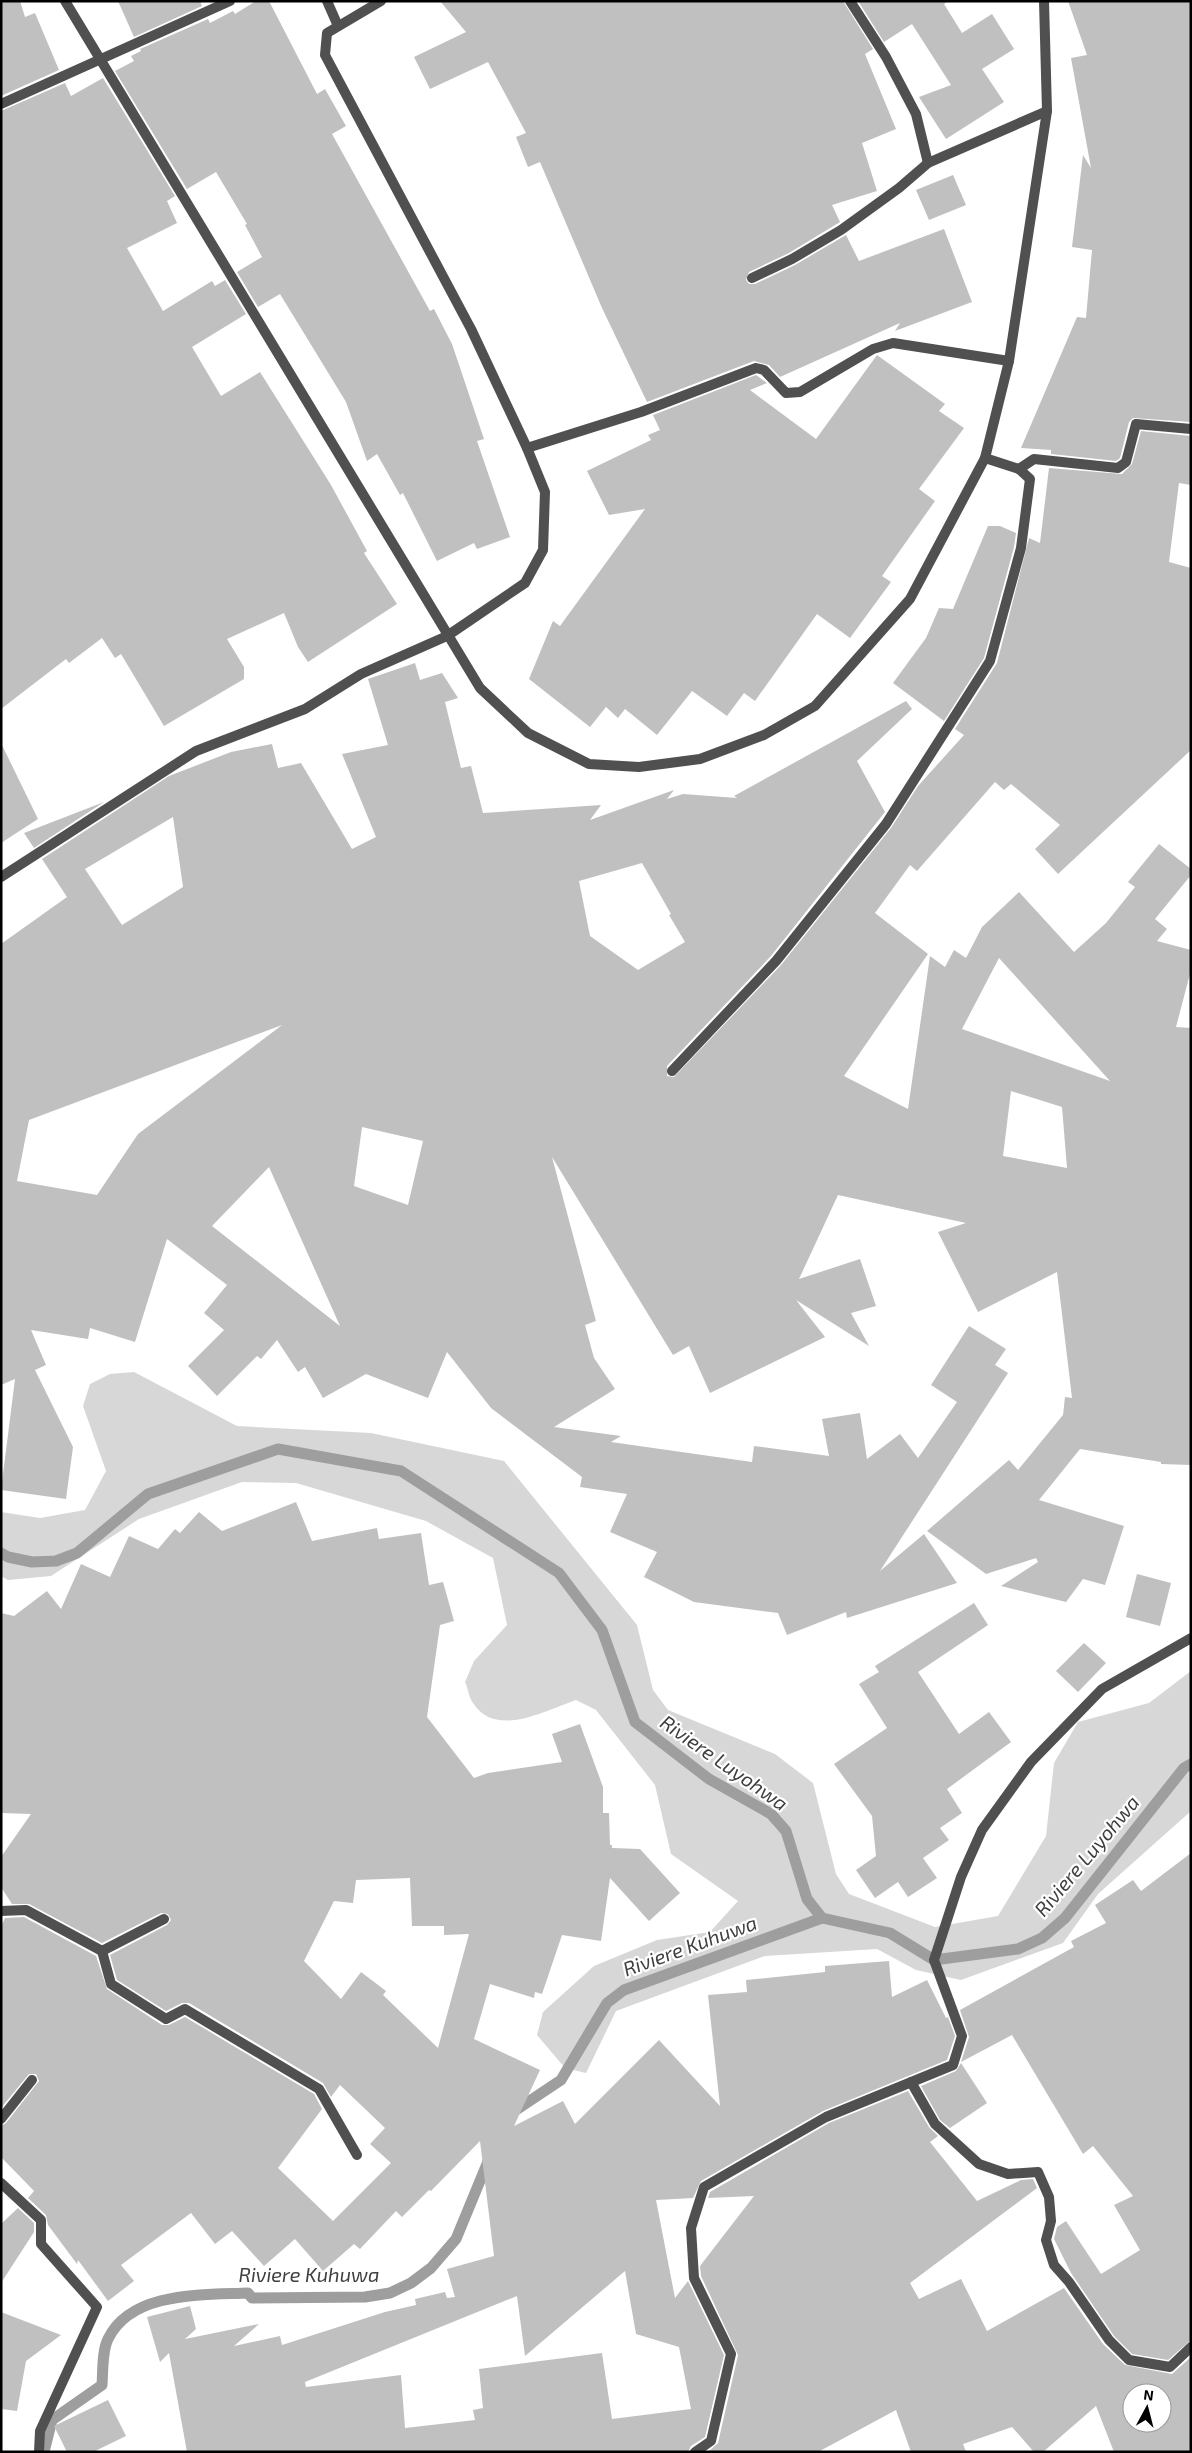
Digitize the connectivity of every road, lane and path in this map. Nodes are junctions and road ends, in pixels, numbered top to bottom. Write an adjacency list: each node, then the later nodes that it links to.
1 (65, 1): 8 (street)
2 (230, 1): 8 (street)
3 (327, 1): 7 (street)
4 (381, 1): 7 (street)
5 (850, 1): 11 (street)
6 (1044, 1): 10 (street)
7 (338, 26): 15 (street)
8 (100, 60): 9 (street); 18 (street)
9 (1, 104)
10 (1047, 111): 11 (street); 13 (street)
11 (928, 163): 12 (street)
12 (752, 278)
13 (1009, 361): 15 (street); 16 (street)
14 (1191, 429): 17 (street)
15 (527, 448): 18 (street)
16 (985, 458): 17 (street); 18 (street)
17 (1019, 468): 20 (street)
18 (447, 636): 19 (street)
19 (1, 877)
20 (672, 1071)
21 (1191, 1638): 26 (street)
22 (1, 1910): 24 (street)
23 (164, 1919): 24 (street)
24 (102, 1951): 28 (street)
25 (32, 2080): 27 (street)
26 (911, 2082): 30 (street); 32 (street)
27 (1, 2119)
28 (357, 2155)
29 (1, 2184): 31 (street)
30 (1191, 2347)
31 (40, 2452)
32 (695, 2452)

